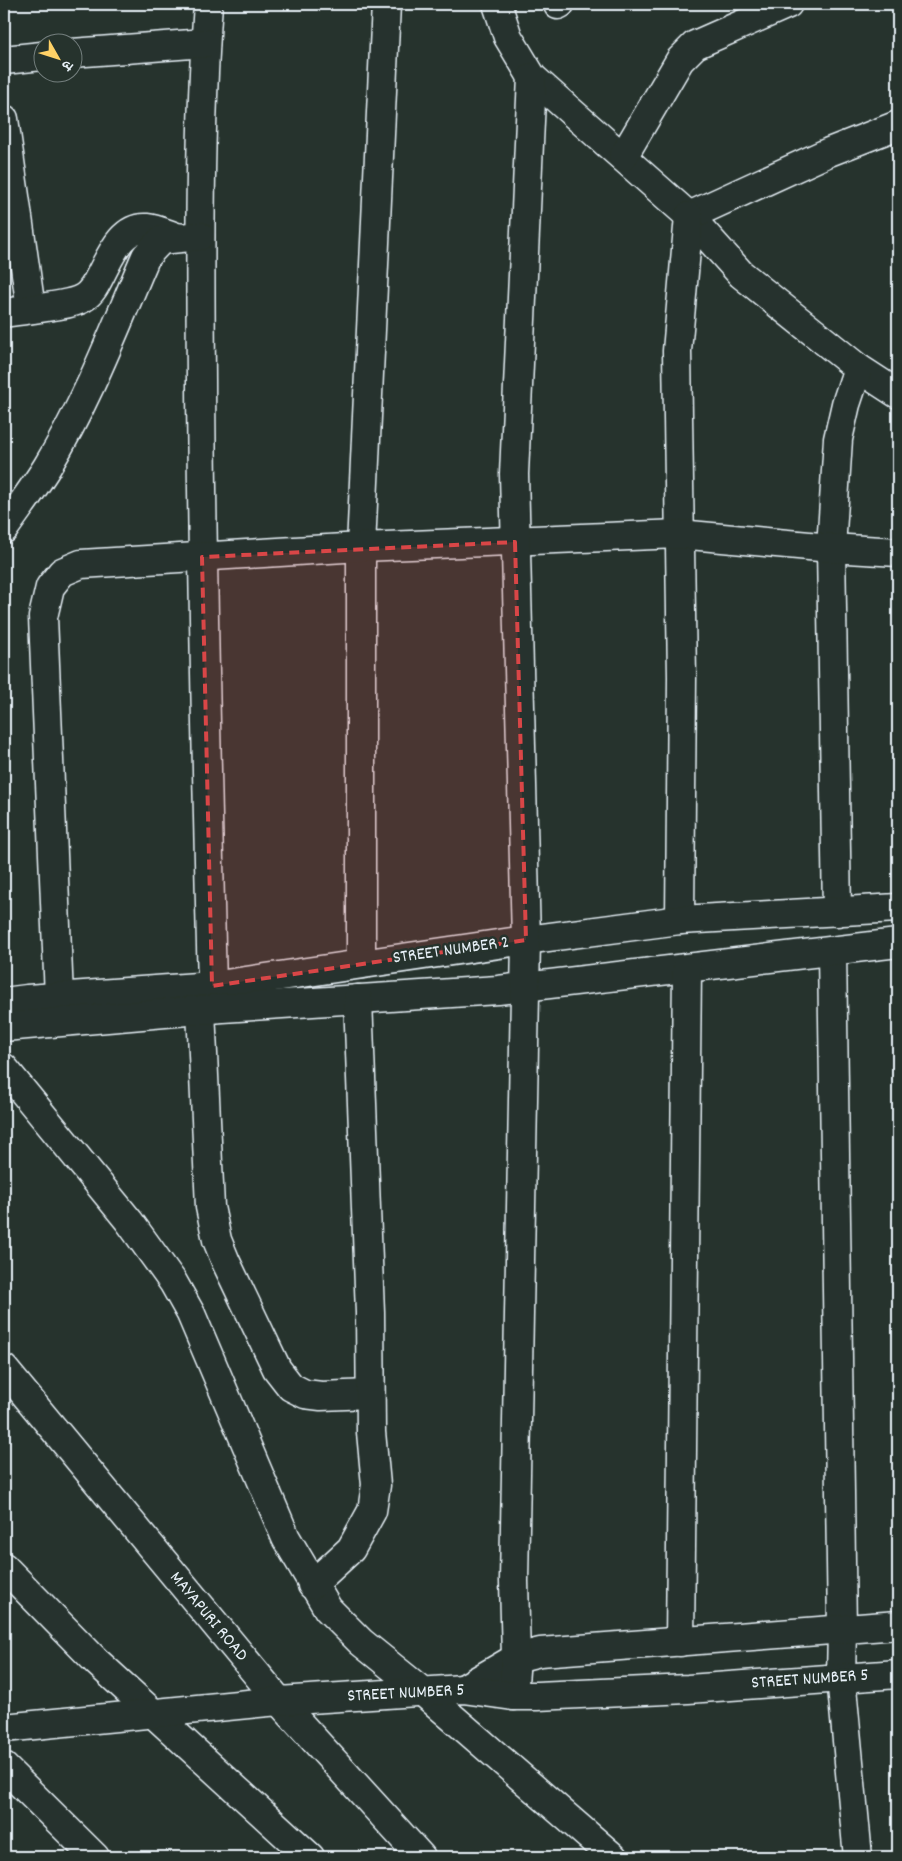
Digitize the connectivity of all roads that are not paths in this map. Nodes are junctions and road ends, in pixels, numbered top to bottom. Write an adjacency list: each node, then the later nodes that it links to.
1 (208, 4): 5 (street)
2 (386, 4): 22 (street)
3 (497, 4): 9 (street)
4 (788, 4): 12 (street)
5 (205, 42): 6 (street); 14 (street)
6 (82, 52)
7 (32, 57): 8 (street)
8 (4, 60)
9 (532, 77): 12 (street); 21 (street)
10 (4, 119): 15 (street)
11 (898, 125): 13 (street)
12 (623, 157): 13 (street)
13 (689, 216): 17 (street); 20 (street)
14 (188, 236): 15 (street); 19 (street); 25 (street)
15 (31, 309): 16 (street)
16 (4, 313)
17 (858, 368): 18 (street); 23 (street)
18 (898, 394)
19 (4, 529)
20 (679, 534): 21 (street); 23 (street); 28 (street)
21 (515, 542): 22 (street); 29 (street)
22 (361, 548): 25 (street); 32 (street)
23 (830, 548): 24 (street); 27 (street)
24 (898, 552)
25 (202, 557): 35 (street); 36 (street)
26 (898, 908): 27 (street, STREET NUMBER 2)
27 (836, 912): 28 (street, STREET NUMBER 2)
28 (680, 920): 29 (street, STREET NUMBER 2)
29 (526, 940): 32 (street, STREET NUMBER 2); 34 (street)
30 (898, 943): 31 (street)
31 (832, 952): 33 (street); 47 (street)
32 (361, 964): 36 (street, STREET NUMBER 2)
33 (687, 969): 34 (street); 48 (street)
34 (525, 987): 37 (street); 49 (street)
35 (58, 997): 36 (street, STREET NUMBER 2); 38 (street, STREET NUMBER 2)
36 (206, 998): 37 (street); 39 (street); 42 (street)
37 (358, 999): 42 (street)
38 (4, 1002)
39 (4, 1027)
40 (4, 1068): 45 (street)
41 (4, 1369): 43 (street, MAYAPURI ROAD)
42 (370, 1394): 45 (street)
43 (13, 1399): 55 (street, MAYAPURI ROAD)
44 (4, 1567): 56 (street)
45 (312, 1585): 53 (street)
46 (898, 1625): 47 (street)
47 (842, 1629): 48 (street); 51 (street)
48 (680, 1642): 49 (street)
49 (516, 1658): 52 (street); 54 (street)
50 (898, 1674): 51 (street, STREET NUMBER 5)
51 (841, 1678): 54 (street, STREET NUMBER 5); 63 (street)
52 (463, 1689): 53 (street, STREET NUMBER 5); 54 (street, STREET NUMBER 5)
53 (423, 1692): 55 (street, STREET NUMBER 5); 62 (street)
54 (513, 1696)
55 (279, 1702): 56 (street, STREET NUMBER 5); 59 (street, MAYAPURI ROAD)
56 (153, 1714): 57 (street, STREET NUMBER 5); 61 (street)
57 (4, 1728)
58 (4, 1767): 60 (street)
59 (418, 1856)
60 (95, 1857)
61 (310, 1857)
62 (613, 1857)
63 (858, 1857)

